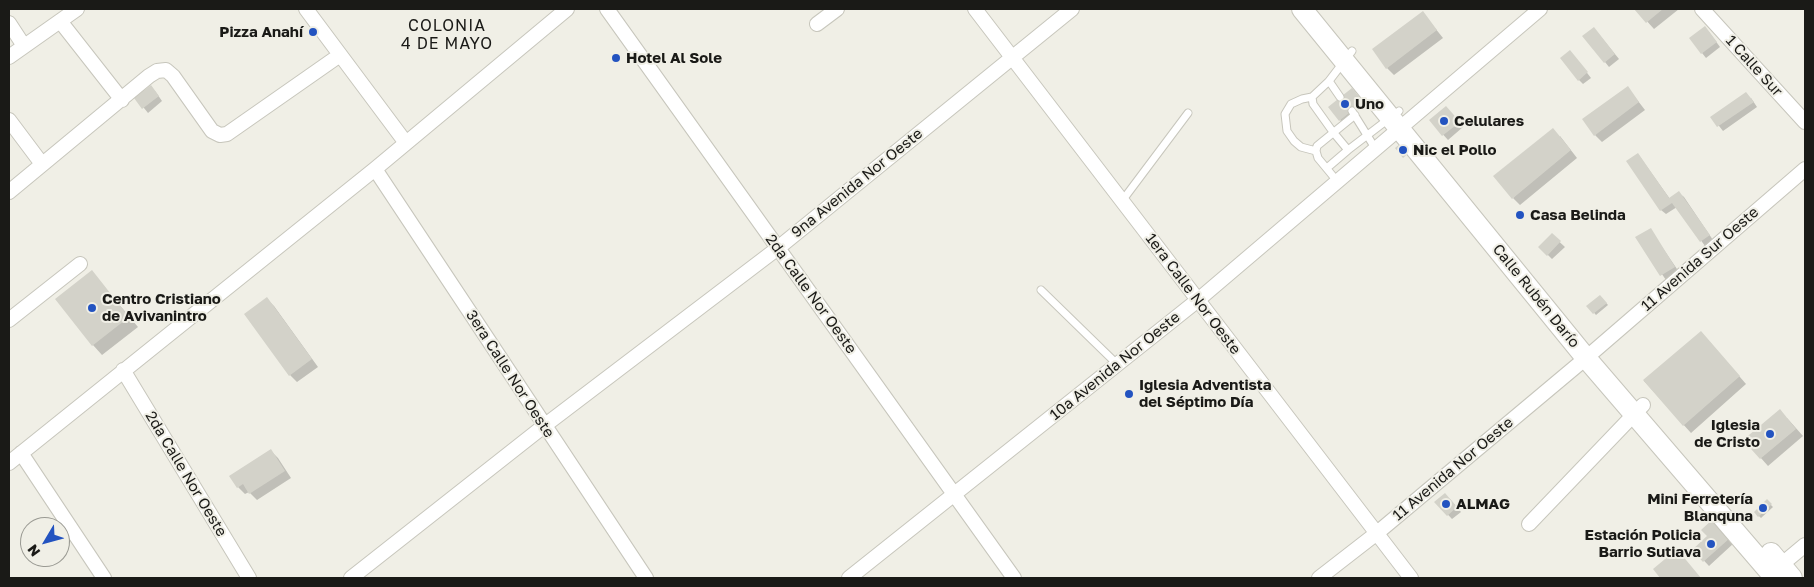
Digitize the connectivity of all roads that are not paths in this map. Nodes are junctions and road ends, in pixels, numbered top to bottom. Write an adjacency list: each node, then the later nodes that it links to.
1 (77, 9): 12 (street)
2 (306, 9): 16 (street)
3 (567, 9): 30 (street)
4 (607, 9): 41 (street, 2da Calle Nor Oeste)
5 (837, 9): 14 (street)
6 (974, 9): 19 (street, 1era Calle Nor Oeste)
7 (1072, 9): 19 (street, 9na Avenida Nor Oeste)
8 (1302, 9): 17 (street, Calle Rubén Darío)
9 (1319, 9): 17 (street, Calle Rubén Darío)
10 (1540, 9): 26 (street, 10a Avenida Nor Oeste)
11 (1702, 9): 27 (street, 1 Calle Sur)
12 (60, 21): 15 (street); 23 (street)
13 (9, 23): 15 (street)
14 (817, 24)
15 (24, 46): 18 (street)
16 (340, 55): 23 (street); 30 (street)
17 (1348, 56): 20 (lane); 26 (street, Calle Rubén Darío)
18 (9, 57)
19 (1012, 58): 40 (street, 1era Calle Nor Oeste); 41 (street, 9na Avenida Nor Oeste)
20 (1329, 81): 21 (lane); 22 (lane)
21 (1312, 97): 28 (lane); 33 (lane)
22 (1340, 97)
23 (122, 100): 34 (street)
24 (1188, 113): 40 (lane)
25 (9, 120): 34 (street)
26 (1399, 120): 29 (lane); 31 (street, 10a Avenida Nor Oeste); 46 (street, Calle Rubén Darío)
27 (1805, 122)
28 (1333, 132): 29 (lane); 32 (lane); 33 (lane)
29 (1368, 135): 31 (lane); 32 (lane)
30 (406, 142): 36 (street)
31 (1375, 148): 38 (street, 10a Avenida Nor Oeste)
32 (1348, 150): 35 (lane)
33 (1316, 151): 35 (lane)
34 (42, 164): 39 (street)
35 (1326, 168): 38 (lane)
36 (375, 169): 48 (street); 50 (street, 3era Calle Nor Oeste)
37 (1805, 169): 46 (street, 11 Avenida Sur Oeste)
38 (1337, 181): 44 (street, 10a Avenida Nor Oeste)
39 (9, 192)
40 (1122, 201): 44 (street, 1era Calle Nor Oeste)
41 (778, 248): 50 (street, 9na Avenida Nor Oeste); 53 (street, 2da Calle Nor Oeste)
42 (80, 264): 45 (street)
43 (1041, 290): 47 (lane)
44 (1198, 300): 47 (street, 10a Avenida Nor Oeste); 55 (street, 1era Calle Nor Oeste)
45 (9, 320)
46 (1591, 354): 49 (street, Calle Rubén Darío); 55 (street, 11 Avenida Nor Oeste)
47 (1118, 365): 53 (street, 10a Avenida Nor Oeste)
48 (123, 370): 51 (street); 59 (street, 2da Calle Nor Oeste)
49 (1638, 410): 54 (street); 57 (street, Calle Rubén Darío)
50 (544, 426): 60 (street, 9na Avenida Nor Oeste); 61 (street, 3era Calle Nor Oeste)
51 (21, 453): 52 (street); 58 (street)
52 (9, 463)
53 (954, 495): 62 (street, 10a Avenida Nor Oeste); 63 (street, 2da Calle Nor Oeste)
54 (1529, 524)
55 (1377, 533): 64 (street, 11 Avenida Nor Oeste); 65 (street, 1era Calle Nor Oeste)
56 (1805, 545): 57 (street)
57 (1777, 575)
58 (104, 578)
59 (249, 578)
60 (350, 578)
61 (646, 578)
62 (849, 578)
63 (1014, 578)
64 (1319, 578)
65 (1411, 578)

